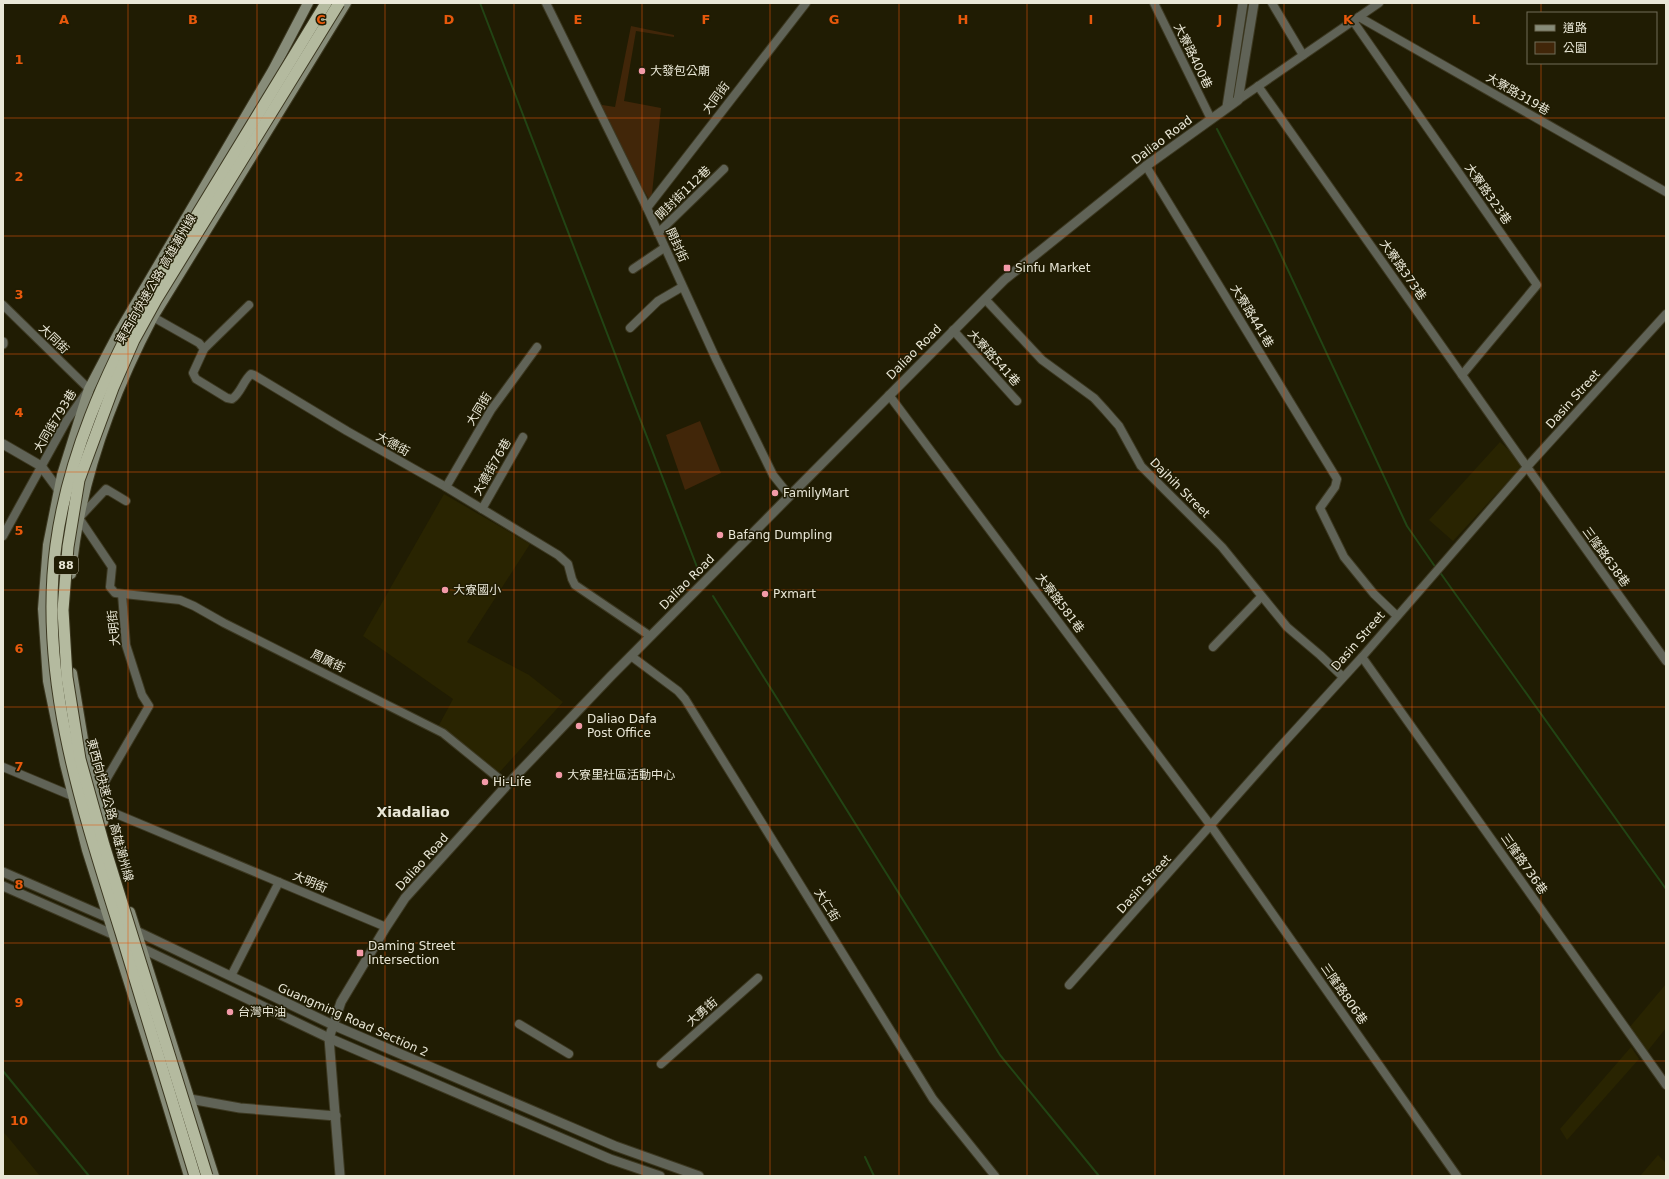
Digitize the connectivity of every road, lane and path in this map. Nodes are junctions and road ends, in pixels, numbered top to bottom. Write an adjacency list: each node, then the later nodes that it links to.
1 (308, 3): 36 (main road)
2 (326, 3): 87 (highway, 東西向快速公路 高雄潮州線 / 88, bridge)
3 (339, 3): 88 (highway, 東西向快速公路 高雄潮州線 / 88, bridge)
4 (346, 3): 30 (main road)
5 (546, 3): 21 (street, 開封街)
6 (806, 3): 21 (street, 大同街)
7 (1154, 3): 17 (street, 大寮路400巷)
8 (1242, 3): 16 (street)
9 (1254, 3): 15 (street)
10 (1272, 3): 13 (street)
11 (1379, 3): 12 (street)
12 (1356, 19): 13 (street); 20 (street, 大寮路319巷); 35 (street, 大寮路323巷)
13 (1303, 55): 14 (street)
14 (1258, 86): 15 (street); 35 (street, 大寮路373巷)
15 (1238, 100): 16 (street, Daliao Road)
16 (1228, 107): 17 (street, Daliao Road)
17 (1210, 119): 18 (street, Daliao Road)
18 (1146, 166): 26 (street, Daliao Road); 52 (street, 大寮路441巷)
19 (724, 169): 22 (street, 開封街112巷)
20 (1666, 192)
21 (647, 208): 22 (street, 開封街)
22 (658, 233): 23 (street, 開封街)
23 (664, 248): 24 (street); 25 (street, 開封街)
24 (633, 269)
25 (682, 286): 31 (street); 45 (street, 開封街)
26 (985, 299): 32 (street, Daliao Road); 51 (street, Dajhih Street)
27 (3, 305): 36 (street, 大同街)
28 (249, 305): 34 (street)
29 (1666, 314): 42 (street, Dasin Street)
30 (153, 317): 34 (street); 48 (main road)
31 (630, 328)
32 (953, 330): 37 (street, Daliao Road); 38 (street, 大寮路541巷)
33 (537, 347): 43 (street, 大同街)
34 (204, 349): 43 (street, 大德街)
35 (1462, 375): 42 (street, 大寮路373巷)
36 (89, 389): 41 (street, 大同街793巷); 44 (main road)
37 (889, 394): 45 (street, Daliao Road); 63 (street, 大寮路581巷)
38 (1017, 401)
39 (523, 437): 47 (street, 大德街76巷)
40 (3, 444): 41 (street, 大明街)
41 (42, 466): 44 (street, 大明街); 49 (street, 大同街793巷)
42 (1527, 467): 52 (street, Dasin Street); 57 (street, 三隆路638巷)
43 (446, 487): 47 (street, 大德街)
44 (59, 490): 48 (street, 大明街); 61 (main road)
45 (789, 496): 53 (street, Daliao Road)
46 (126, 501): 48 (street)
47 (482, 509): 53 (street, 大德街)
48 (79, 518): 50 (street, 大明街); 62 (main road)
49 (3, 536)
50 (122, 594): 60 (street, 周廣街); 62 (street, 大明街)
51 (1261, 597): 54 (street); 58 (street, Dajhih Street)
52 (1397, 616): 56 (street, Dasin Street)
53 (650, 636): 55 (street, Daliao Road)
54 (1213, 647)
55 (631, 656): 60 (street, Daliao Road); 93 (street, 大仁街)
56 (1362, 657): 58 (street, Dasin Street); 83 (street, 三隆路736巷)
57 (1666, 661)
58 (1343, 677): 63 (street, Dasin Street)
59 (3, 767): 61 (street, 大明街)
60 (507, 785): 68 (street, Daliao Road)
61 (73, 796): 62 (street, 大明街); 67 (main road)
62 (98, 802): 65 (street, 大明街); 69 (main road)
63 (1211, 826): 75 (street, Dasin Street); 94 (street, 三隆路806巷)
64 (3, 872): 67 (street, Guangming Road Section 2)
65 (279, 882): 68 (street, 大明街); 72 (street)
66 (3, 886): 70 (street, Guangming Road Section 2)
67 (109, 918): 69 (street, Guangming Road Section 2); 70 (main road)
68 (386, 927): 78 (street, Daliao Road)
69 (136, 931): 71 (main road); 72 (street, Guangming Road Section 2)
70 (113, 934): 71 (street, Guangming Road Section 2); 82 (main road)
71 (143, 949): 76 (street, Guangming Road Section 2); 84 (main road)
72 (231, 976): 74 (street, Guangming Road Section 2)
73 (758, 978): 81 (street, 大勇街)
74 (246, 983): 76 (street); 78 (street, Guangming Road Section 2)
75 (1069, 985)
76 (241, 995): 79 (street, Guangming Road Section 2)
77 (519, 1024): 80 (street)
78 (333, 1025): 79 (street, Daliao Road); 92 (street, Guangming Road Section 2)
79 (330, 1038): 85 (street, Daliao Road); 91 (street, Guangming Road Section 2)
80 (569, 1054)
81 (661, 1064)
82 (157, 1071): 84 (street); 86 (main road)
83 (1666, 1085)
84 (190, 1099): 85 (street); 89 (main road)
85 (336, 1116): 90 (street, Daliao Road)
86 (188, 1176)
87 (195, 1176)
88 (207, 1176)
89 (214, 1176)
90 (340, 1176)
91 (660, 1176)
92 (699, 1176)
93 (995, 1176)
94 (1457, 1176)

